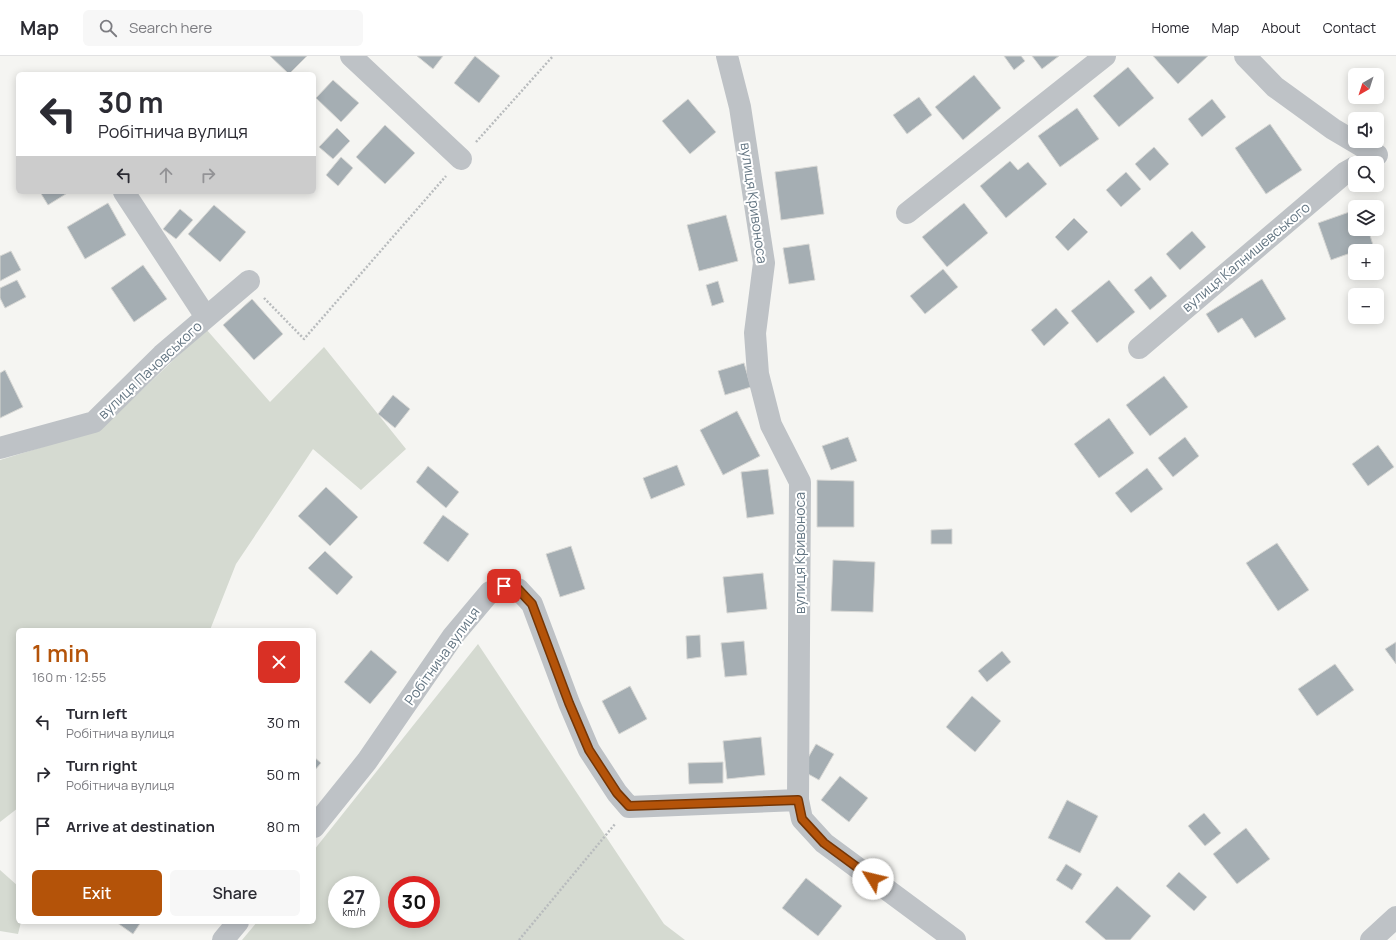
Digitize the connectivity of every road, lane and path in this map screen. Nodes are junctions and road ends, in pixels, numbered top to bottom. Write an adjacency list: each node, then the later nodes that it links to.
1 (351, 56): 7 (street)
2 (553, 56): 7 (path)
3 (727, 56): 15 (street, вулиця Кривоноса)
4 (1105, 56): 10 (street)
5 (1245, 56): 6 (street)
6 (1375, 156)
7 (461, 159): 11 (path)
8 (1348, 171): 13 (street, вулиця Калнишевського)
9 (125, 194): 12 (street, вулиця Пачовського)
10 (907, 213)
11 (248, 281): 12 (street, вулиця Пачовського)
12 (206, 317): 14 (street, вулиця Пачовського)
13 (1138, 348)
14 (0, 448)
15 (798, 800): 16 (street); 22 (street, вулиця Кривоноса)
16 (629, 806): 17 (street, Робітнича вулиця); 21 (path)
17 (316, 825)
18 (1396, 917): 23 (street)
19 (236, 924): 20 (street)
20 (223, 940)
21 (519, 940)
22 (955, 940)
23 (1371, 940)

